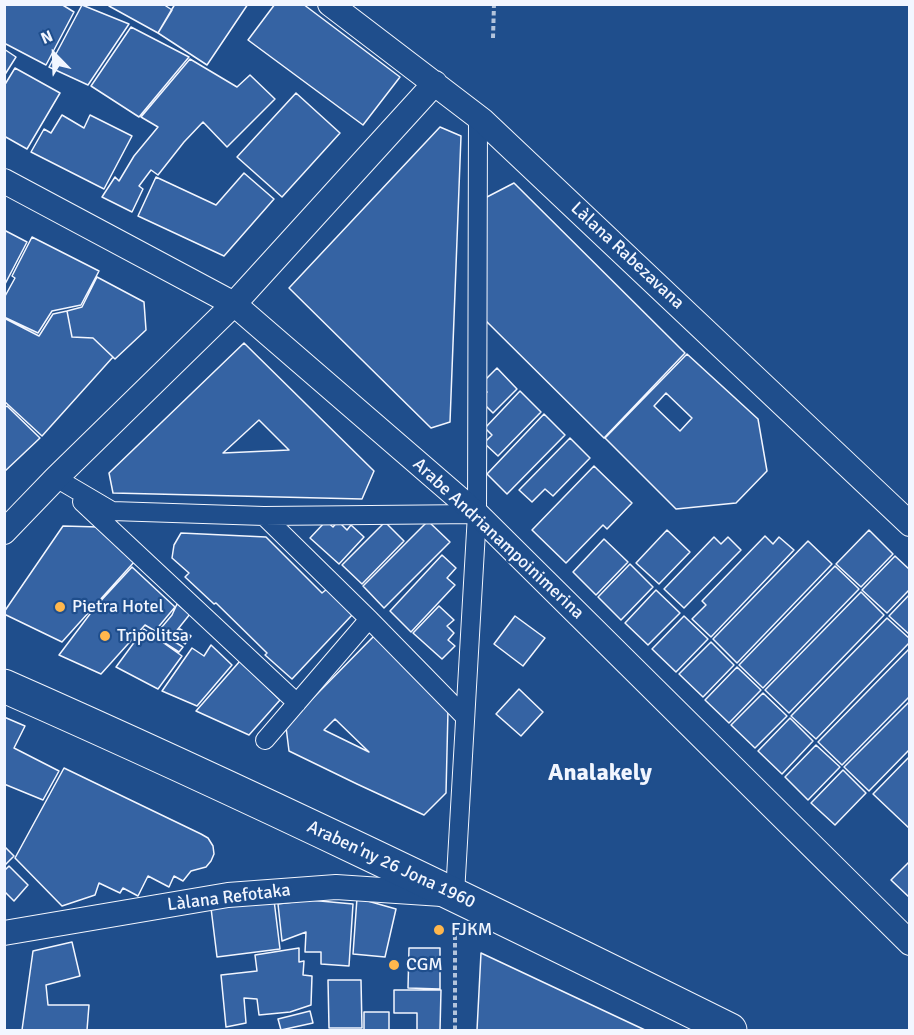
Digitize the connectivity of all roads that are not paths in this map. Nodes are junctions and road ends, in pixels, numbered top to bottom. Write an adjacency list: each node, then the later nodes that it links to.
1 (330, 4): 2 (street, Làlana Rabezavana)
2 (435, 83): 3 (street, Làlana Rabezavana); 5 (street)
3 (478, 116): 7 (street); 9 (street, Làlana Rabezavana)
4 (4, 181): 5 (street, Arabe Andrianampoinimerina)
5 (234, 304): 6 (street); 7 (street, Arabe Andrianampoinimerina)
6 (56, 478): 8 (street); 10 (street); 13 (street)
7 (477, 514): 8 (street); 14 (street); 18 (street, Arabe Andrianampoinimerina)
8 (264, 516): 11 (street)
9 (907, 519)
10 (4, 532)
11 (369, 619): 13 (street); 14 (street)
12 (4, 686): 16 (main road, Araben'ny 26 Jona 1960)
13 (297, 703): 15 (street)
14 (465, 717): 16 (street)
15 (265, 740)
16 (455, 894): 17 (street, Làlana Refotaka); 19 (main road, Araben'ny 26 Jona 1960)
17 (4, 933)
18 (909, 943)
19 (730, 1030)

